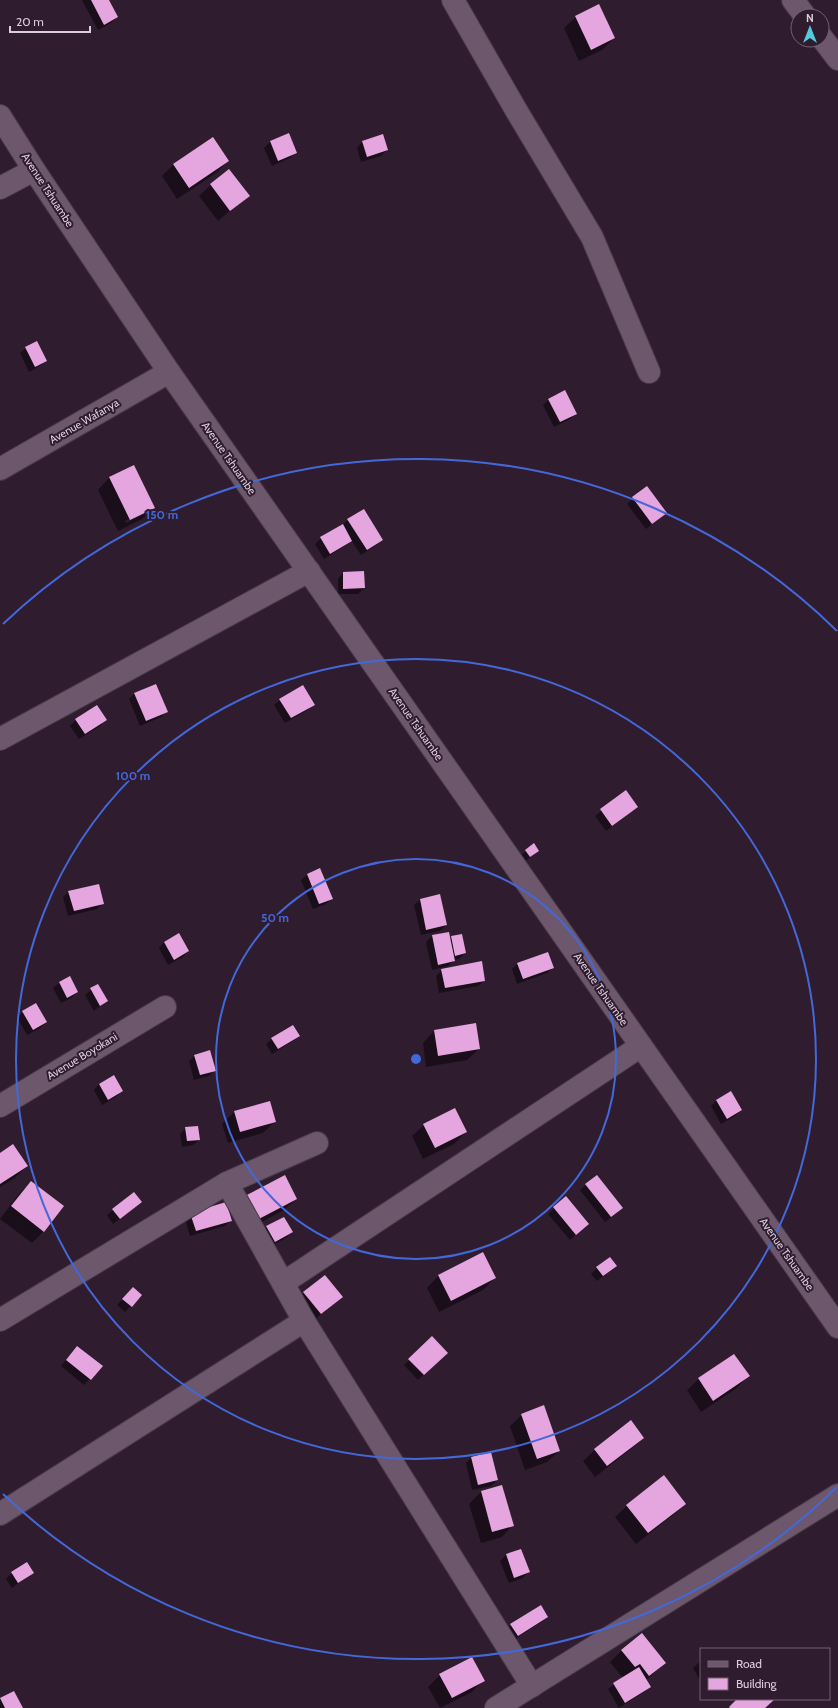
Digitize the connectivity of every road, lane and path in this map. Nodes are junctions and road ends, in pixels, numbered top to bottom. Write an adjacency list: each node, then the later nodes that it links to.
1 (454, 0): 8 (street)
2 (830, 48): 3 (street)
3 (838, 59)
4 (0, 116): 5 (street, Avenue Tshuambe)
5 (34, 170): 6 (street); 7 (street, Avenue Tshuambe)
6 (0, 188)
7 (169, 372): 9 (street, Avenue Wafanya); 10 (street, Avenue Tshuambe)
8 (649, 372)
9 (0, 469)
10 (309, 571): 11 (street); 13 (street, Avenue Tshuambe)
11 (0, 739)
12 (164, 1007): 14 (street, Avenue Boyokani)
13 (641, 1046): 17 (street); 20 (street, Avenue Tshuambe)
14 (0, 1106)
15 (317, 1143): 16 (street)
16 (227, 1183): 17 (street); 18 (street)
17 (283, 1283): 19 (street)
18 (0, 1320)
19 (304, 1320): 22 (street); 23 (street)
20 (838, 1327)
21 (838, 1495): 23 (street)
22 (0, 1514)
23 (532, 1686): 24 (street)
24 (496, 1708)

